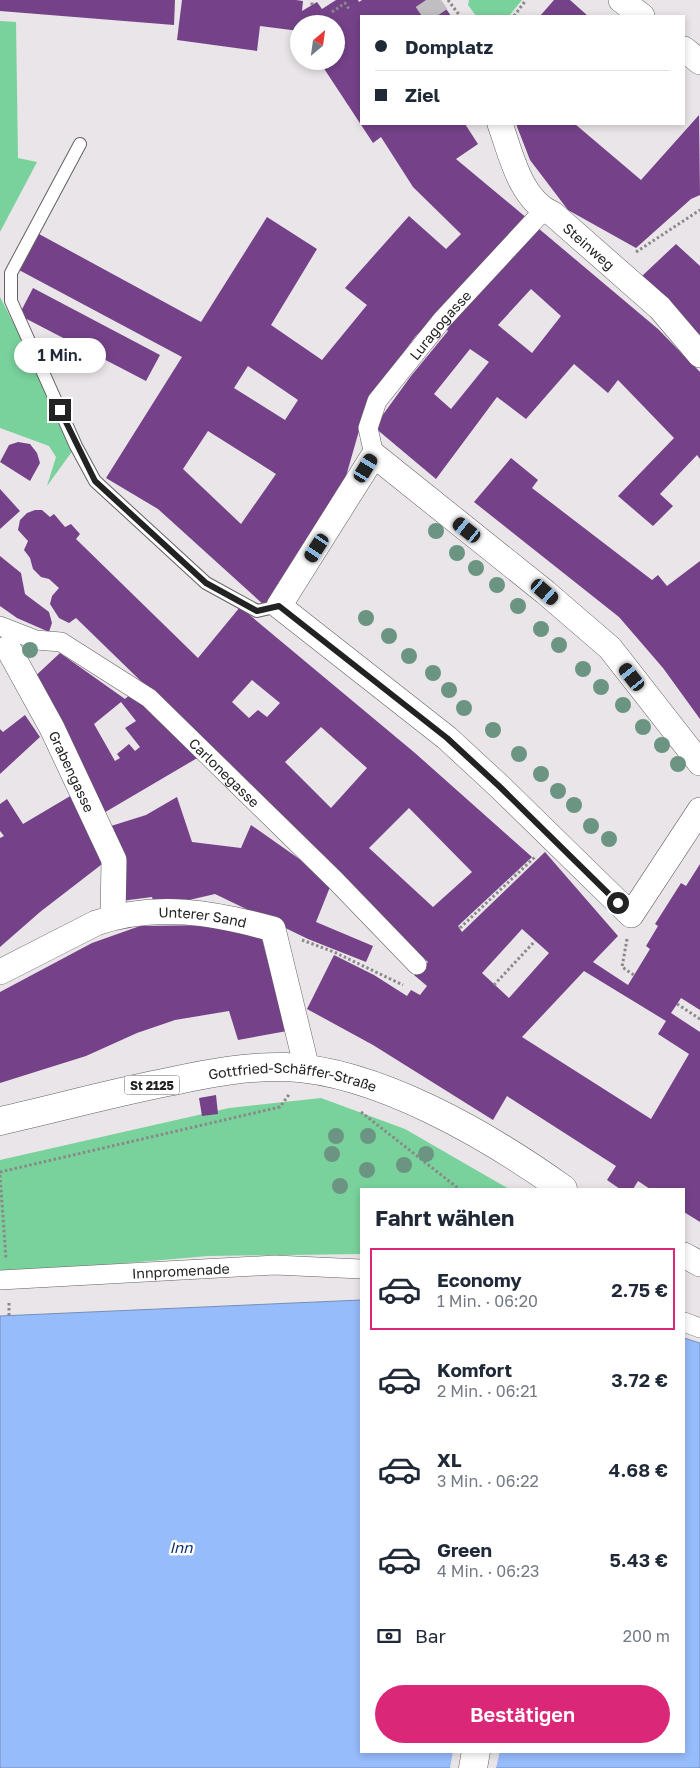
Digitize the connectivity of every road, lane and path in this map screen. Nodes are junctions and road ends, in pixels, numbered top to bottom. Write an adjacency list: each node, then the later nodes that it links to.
1 (526, 0): 7 (path)
2 (621, 0): 8 (street)
3 (450, 1): 6 (path)
4 (349, 9): 5 (path)
5 (332, 12)
6 (459, 15)
7 (515, 15)
8 (641, 15)
9 (685, 50): 10 (street)
10 (700, 62)
11 (500, 125): 13 (street, Steinweg)
12 (80, 144): 18 (lane)
13 (544, 210): 16 (street, Steinweg); 17 (street, Luragogasse)
14 (700, 210): 15 (path)
15 (628, 247)
16 (700, 355)
17 (374, 455): 18 (street); 20 (street)
18 (279, 606): 23 (street)
19 (3, 636): 24 (street, Grabengasse); 28 (street, Carlonegasse)
20 (700, 763)
21 (700, 810): 23 (street)
22 (535, 856): 25 (path)
23 (631, 915): 30 (path)
24 (113, 917): 29 (street, Unterer Sand); 34 (street, Unterer Sand)
25 (460, 928)
26 (535, 941): 31 (path)
27 (334, 952): 28 (path)
28 (417, 965)
29 (0, 972)
30 (634, 975)
31 (494, 985)
32 (677, 1004): 33 (path)
33 (700, 1019)
34 (307, 1069): 36 (main road, Gottfried-Schäffer-Straße / St 2125); 37 (path); 39 (main road, Gottfried-Schäffer-Straße / St 2125)
35 (360, 1111): 38 (path)
36 (0, 1121)
37 (0, 1173): 43 (path)
38 (458, 1188)
39 (561, 1188)
40 (685, 1256): 41 (street)
41 (700, 1264)
42 (360, 1269): 43 (street, Innpromenade)
43 (4, 1280)
44 (685, 1322): 45 (street)
45 (700, 1328)
46 (476, 1753): 47 (main road)
47 (473, 1768)

